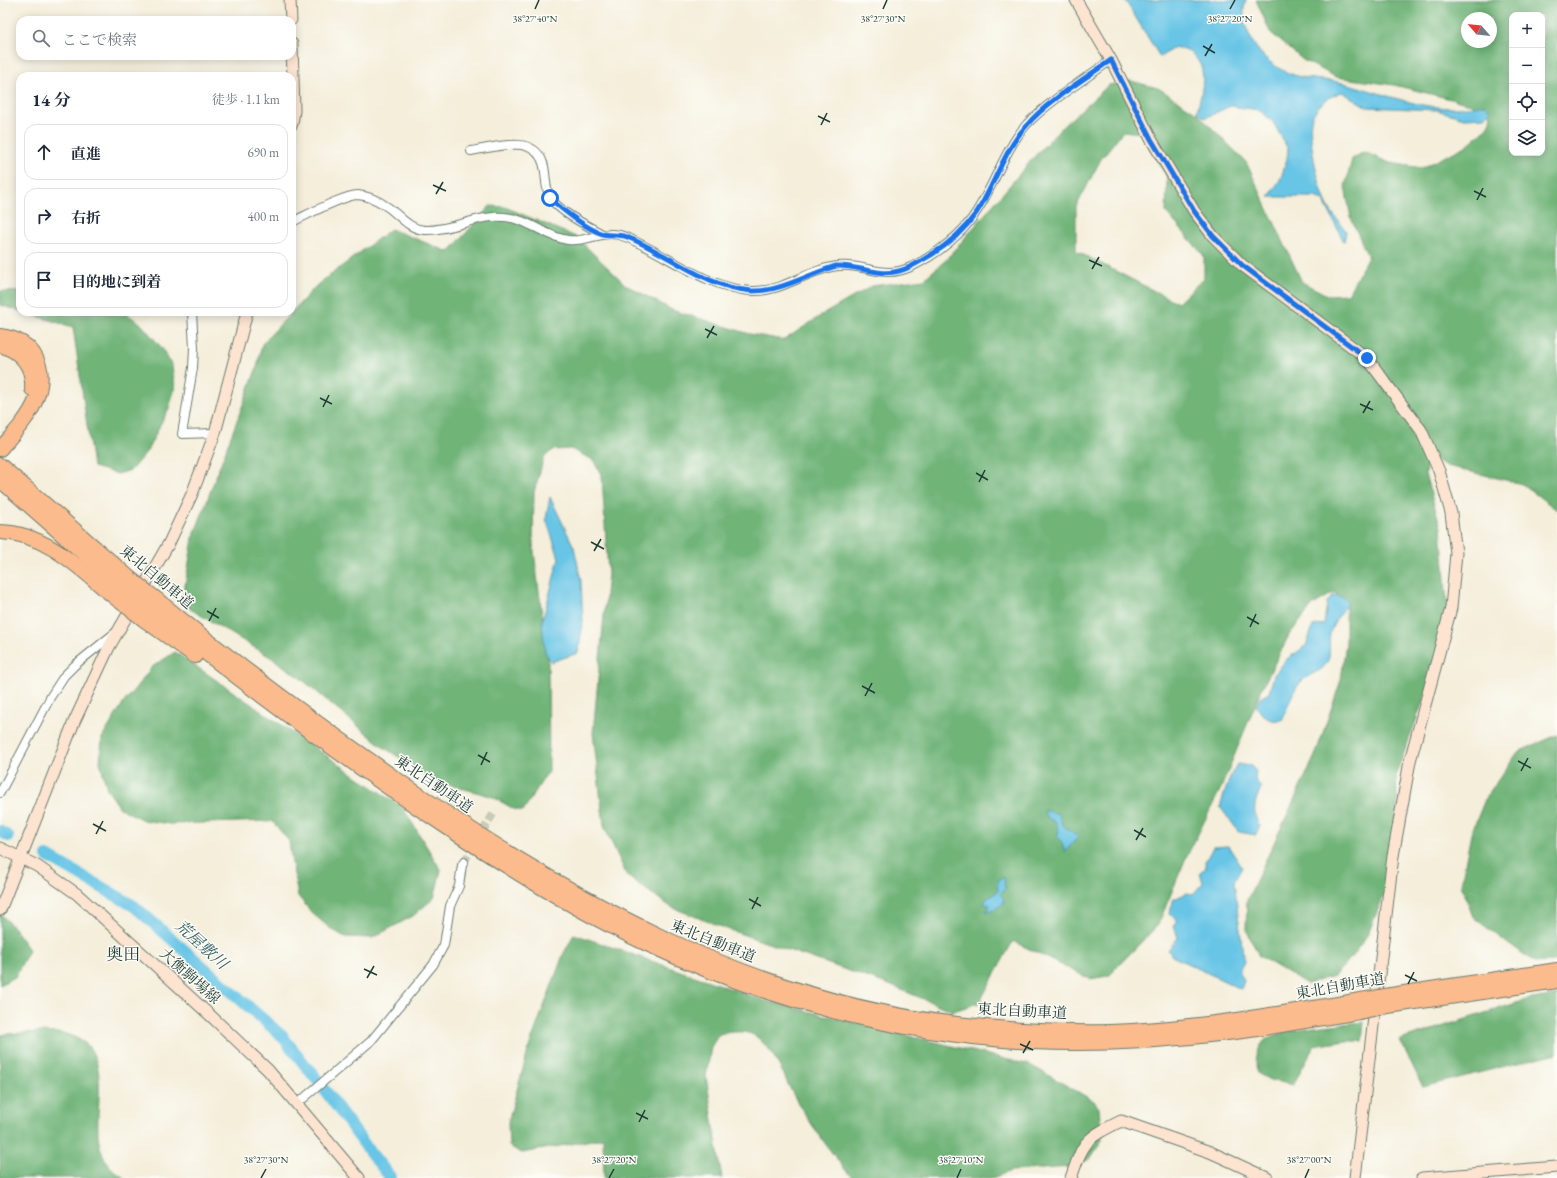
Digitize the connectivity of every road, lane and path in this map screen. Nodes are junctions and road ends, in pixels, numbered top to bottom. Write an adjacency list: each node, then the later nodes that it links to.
1 (290, 0): 3 (street)
2 (1076, 0): 5 (street)
3 (291, 16)
4 (292, 60): 6 (street)
5 (1111, 60): 9 (street); 37 (street)
6 (293, 72)
7 (471, 152): 9 (street)
8 (296, 220): 9 (street)
9 (602, 234)
10 (192, 316): 14 (street)
11 (246, 316): 14 (street)
12 (0, 336): 15 (highway)
13 (0, 345): 15 (highway)
14 (215, 433): 22 (street)
15 (0, 448): 19 (highway)
16 (0, 465): 19 (highway, 東北自動車道)
17 (0, 480): 20 (highway, 東北自動車道)
18 (0, 532): 20 (highway)
19 (91, 545): 20 (highway, 東北自動車道)
20 (124, 589): 21 (highway, 東北自動車道, bridge)
21 (149, 609): 31 (highway, 東北自動車道); 31 (highway, 東北自動車道)
22 (120, 629): 23 (street); 25 (street)
23 (0, 793)
24 (0, 848): 25 (street, 大衡駒場線)
25 (20, 857): 27 (street); 32 (street, 大衡駒場線)
26 (464, 862): 32 (street)
27 (0, 910)
28 (1557, 970): 30 (highway, 東北自動車道)
29 (1557, 981): 30 (highway, 東北自動車道)
30 (1390, 1000): 31 (highway, 東北自動車道, bridge)
31 (1360, 1006)
32 (297, 1104): 34 (street, 大衡駒場線)
33 (1557, 1167): 38 (street)
34 (359, 1178)
35 (1071, 1178): 36 (street)
36 (1267, 1178)
37 (1355, 1178)
38 (1422, 1178)

